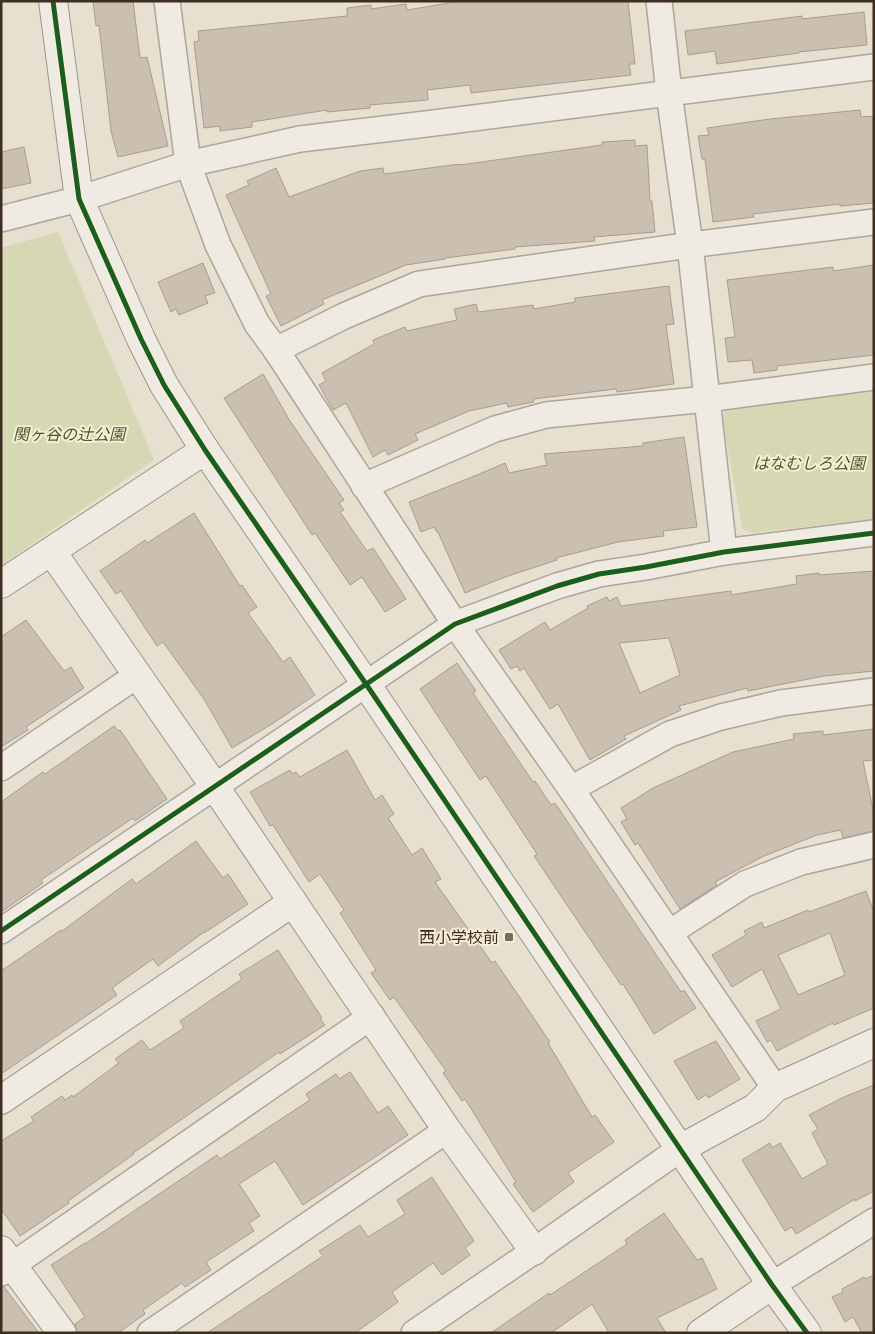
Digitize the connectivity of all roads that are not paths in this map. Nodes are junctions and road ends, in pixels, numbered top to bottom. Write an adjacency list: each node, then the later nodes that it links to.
1 (53, 1): 7 (street)
2 (659, 1): 5 (street)
3 (171, 2): 6 (street)
4 (874, 67): 5 (street)
5 (669, 93): 6 (street); 10 (street)
6 (188, 164): 7 (street); 11 (street)
7 (79, 199): 8 (street); 14 (street)
8 (1, 218)
9 (874, 222): 10 (street)
10 (690, 245): 11 (street); 13 (street)
11 (276, 350): 15 (street)
12 (874, 377): 13 (street)
13 (707, 399): 15 (street); 18 (street)
14 (205, 450): 17 (street); 22 (street)
15 (364, 486): 20 (street)
16 (874, 533): 18 (street)
17 (52, 552): 19 (street); 21 (street)
18 (724, 552): 20 (street)
19 (1, 584)
20 (455, 624): 22 (street); 26 (street)
21 (136, 676): 24 (street); 25 (street)
22 (366, 684): 25 (street); 36 (street)
23 (874, 691): 26 (street)
24 (1, 768)
25 (215, 787): 28 (street); 29 (street)
26 (571, 788): 30 (street)
27 (874, 845): 30 (street)
28 (292, 902): 31 (street); 34 (street)
29 (1, 931)
30 (669, 934): 33 (street)
31 (372, 1016): 35 (street); 39 (street)
32 (874, 1044): 33 (street)
33 (775, 1088): 36 (street)
34 (1, 1100)
35 (447, 1130): 38 (street); 42 (street)
36 (680, 1149): 38 (street); 40 (street)
37 (873, 1222): 40 (street)
38 (534, 1251): 43 (street)
39 (5, 1263): 41 (street)
40 (772, 1285): 44 (street); 45 (street)
41 (62, 1333)
42 (150, 1333)
43 (414, 1333)
44 (701, 1333)
45 (807, 1333)

